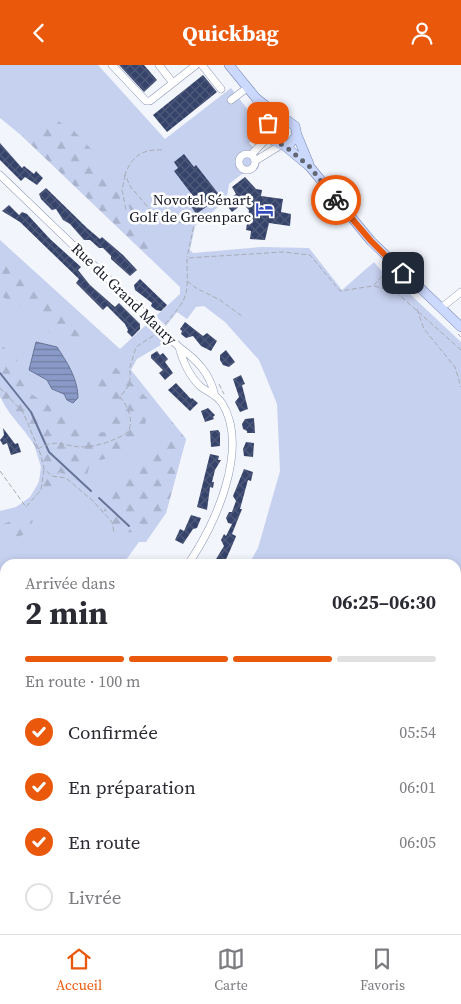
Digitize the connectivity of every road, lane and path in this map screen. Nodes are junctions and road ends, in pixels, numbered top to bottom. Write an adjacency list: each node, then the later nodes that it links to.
1 (112, 65): 6 (street)
2 (159, 65): 6 (street)
3 (196, 65): 6 (street)
4 (202, 65): 8 (street)
5 (229, 65): 7 (main road)
6 (173, 83)
7 (247, 88): 9 (main road); 10 (street)
8 (221, 89)
9 (256, 98): 11 (main road); 12 (main road)
10 (231, 100)
11 (284, 120): 12 (main road); 13 (main road)
12 (271, 132): 14 (main road); 14 (street)
13 (297, 135): 14 (main road); 16 (main road)
14 (283, 146): 16 (main road)
15 (162, 150): 17 (path)
16 (310, 167): 26 (main road)
17 (125, 174): 19 (path); 20 (path)
18 (0, 175): 29 (street, Rue du Grand Maury)
19 (126, 209)
20 (187, 258): 22 (path); 23 (path)
21 (389, 268): 23 (path)
22 (187, 280): 27 (path); 29 (path)
23 (373, 286): 25 (path)
24 (461, 292): 26 (street)
25 (416, 309): 31 (path); 33 (path)
26 (441, 309): 28 (main road)
27 (243, 317)
28 (461, 327)
29 (160, 329): 30 (street, Rue du Grand Maury); 37 (path)
30 (179, 347): 35 (street); 35 (street, Rue du Grand Maury)
31 (461, 350)
32 (218, 382): 36 (path)
33 (461, 387)
34 (0, 388): 37 (path)
35 (216, 396): 41 (street, Rue du Grand Maury)
36 (226, 400)
37 (38, 449): 38 (path)
38 (44, 469): 39 (path); 40 (path)
39 (0, 471)
40 (114, 533)
41 (191, 559)

